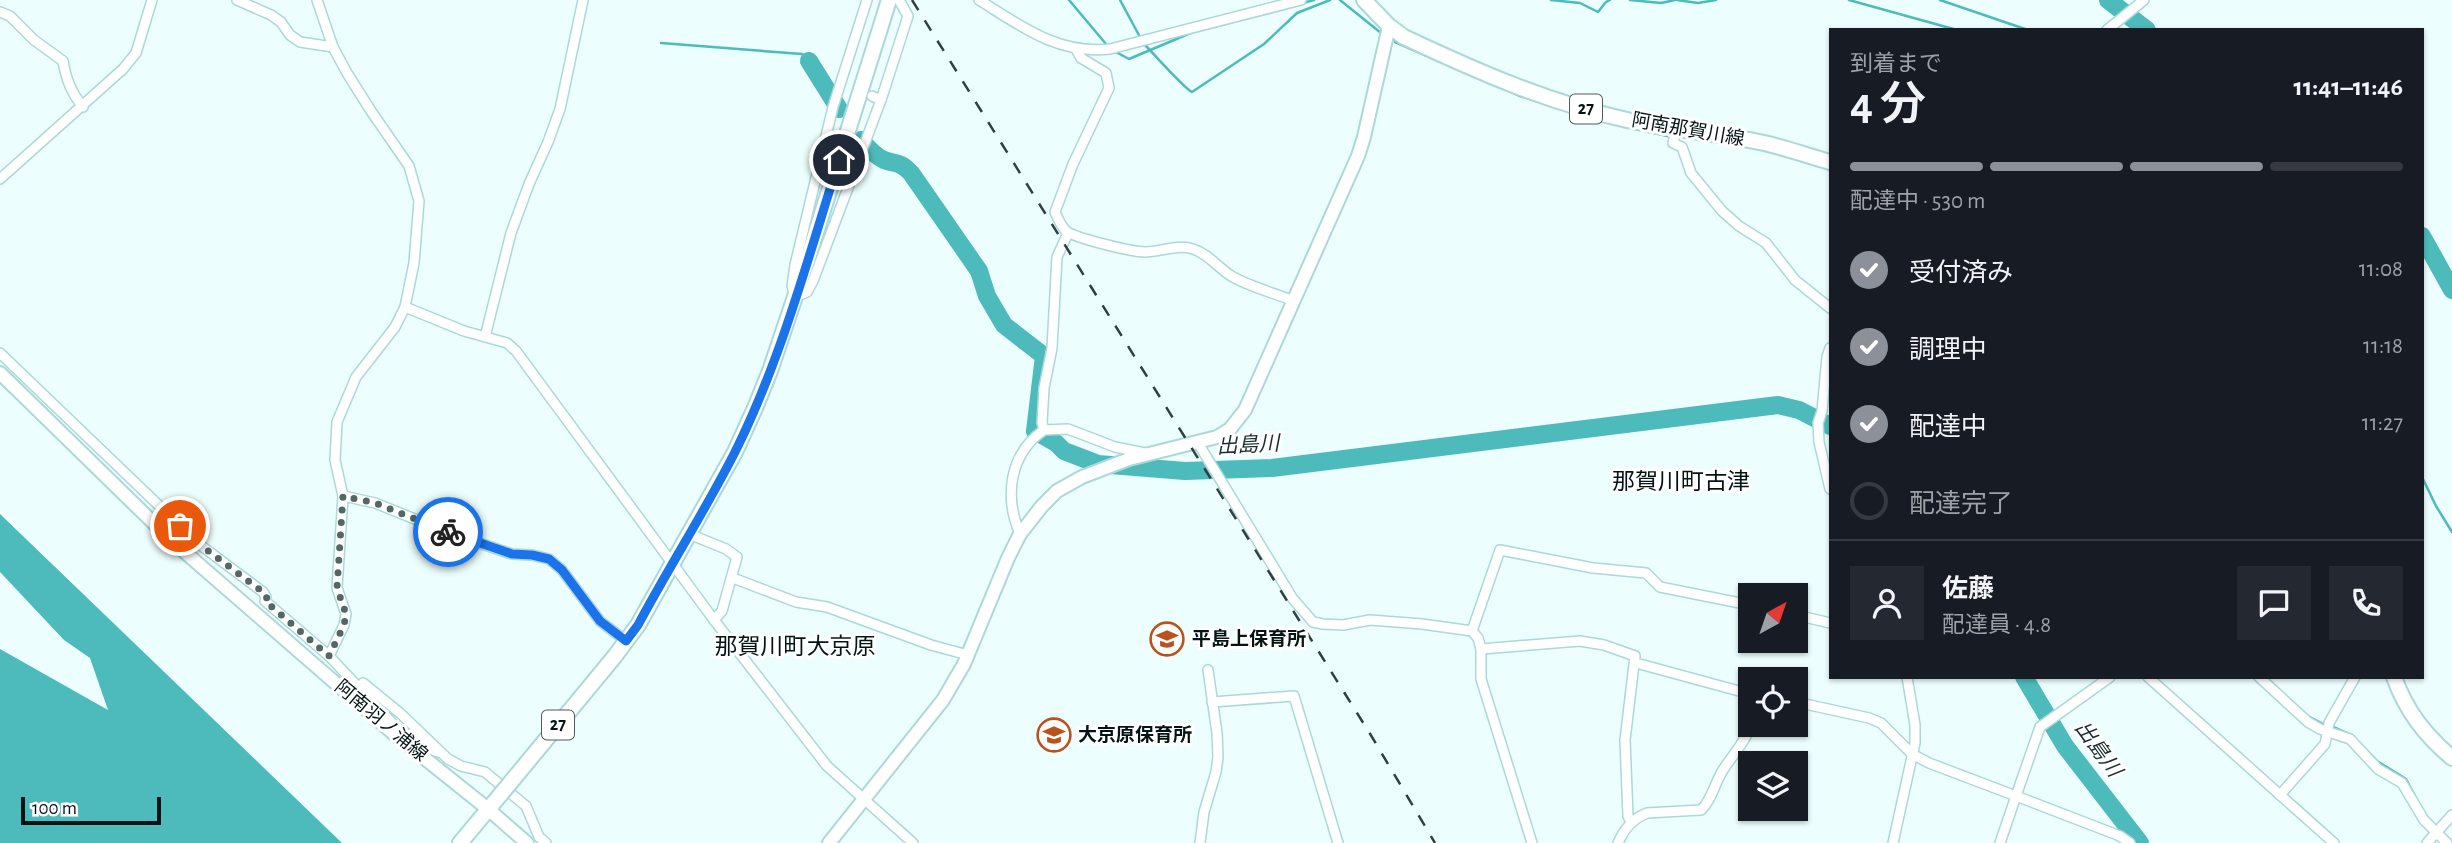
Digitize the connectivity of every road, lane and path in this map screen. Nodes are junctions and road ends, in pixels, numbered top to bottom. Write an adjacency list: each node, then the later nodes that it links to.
1 (152, 0): 17 (street)
2 (237, 0): 15 (street)
3 (317, 0): 15 (street)
4 (583, 0): 26 (street)
5 (867, 0): 22 (street)
6 (899, 0): 22 (street)
7 (979, 0): 16 (street)
8 (1301, 0): 16 (street)
9 (1364, 0): 13 (main road, 阿南那賀川線 / 27)
10 (2144, 0): 14 (street)
11 (887, 7): 22 (main road, 27)
12 (0, 12): 17 (street)
13 (1389, 26): 18 (main road, 阿南那賀川線 / 27); 23 (street)
14 (2109, 28)
15 (333, 47): 24 (street)
16 (1076, 49): 21 (street)
17 (83, 107): 20 (street)
18 (1675, 135): 19 (main road, 阿南那賀川線 / 27); 25 (street)
19 (1829, 162)
20 (0, 178)
21 (1068, 233): 23 (street); 30 (street)
22 (795, 297): 35 (main road, 27)
23 (1294, 301): 31 (street)
24 (405, 307): 26 (street); 34 (street)
25 (1829, 307)
26 (485, 337): 37 (street)
27 (1829, 351): 33 (street)
28 (0, 353): 47 (street)
29 (0, 373): 61 (street, 阿南羽ノ浦線)
30 (1044, 430): 32 (street); 36 (street)
31 (1198, 443): 32 (street); 43 (street)
32 (1152, 454): 36 (street)
33 (1829, 485)
34 (343, 496): 44 (street); 47 (street)
35 (689, 534): 37 (main road, 27); 38 (street)
36 (1020, 534): 46 (street)
37 (672, 562): 41 (street); 44 (main road, 27)
38 (733, 578): 41 (street); 46 (street)
39 (1738, 603): 43 (street)
40 (1808, 618): 42 (street)
41 (714, 620): 68 (street)
42 (1829, 623)
43 (1472, 631): 45 (street)
44 (626, 641): 69 (main road, 27, bridge)
45 (1480, 649): 48 (street); 80 (street)
46 (968, 655): 68 (street)
47 (329, 656): 49 (street)
48 (1636, 663): 57 (street); 71 (street)
49 (340, 665): 61 (street); 63 (street)
50 (1208, 670): 58 (street)
51 (1907, 679): 64 (street)
52 (2107, 679): 67 (street)
53 (2150, 679): 66 (street)
54 (2261, 679): 60 (street)
55 (2354, 679): 60 (street)
56 (2395, 679): 65 (main road)
57 (1738, 691)
58 (1212, 702): 78 (street); 79 (street)
59 (1808, 705): 64 (street)
60 (2328, 727): 66 (street); 72 (street)
61 (395, 731): 63 (street); 69 (street, 阿南羽ノ浦線)
62 (1746, 737): 71 (street)
63 (442, 753): 75 (street)
64 (1912, 754): 67 (street); 82 (street)
65 (2452, 758)
66 (2280, 795): 85 (street)
67 (2016, 796): 83 (street); 84 (street)
68 (864, 799): 76 (street); 77 (street)
69 (486, 812): 73 (main road, 27); 74 (street, 阿南羽ノ浦線)
70 (2452, 815): 72 (street)
71 (1631, 822): 81 (street)
72 (2437, 831): 86 (street); 87 (street)
73 (460, 843)
74 (527, 843)
75 (547, 843)
76 (829, 843)
77 (914, 843)
78 (1200, 843)
79 (1338, 843)
80 (1532, 843)
81 (1618, 843)
82 (1893, 843)
83 (2000, 843)
84 (2130, 843)
85 (2334, 843)
86 (2427, 843)
87 (2447, 843)

